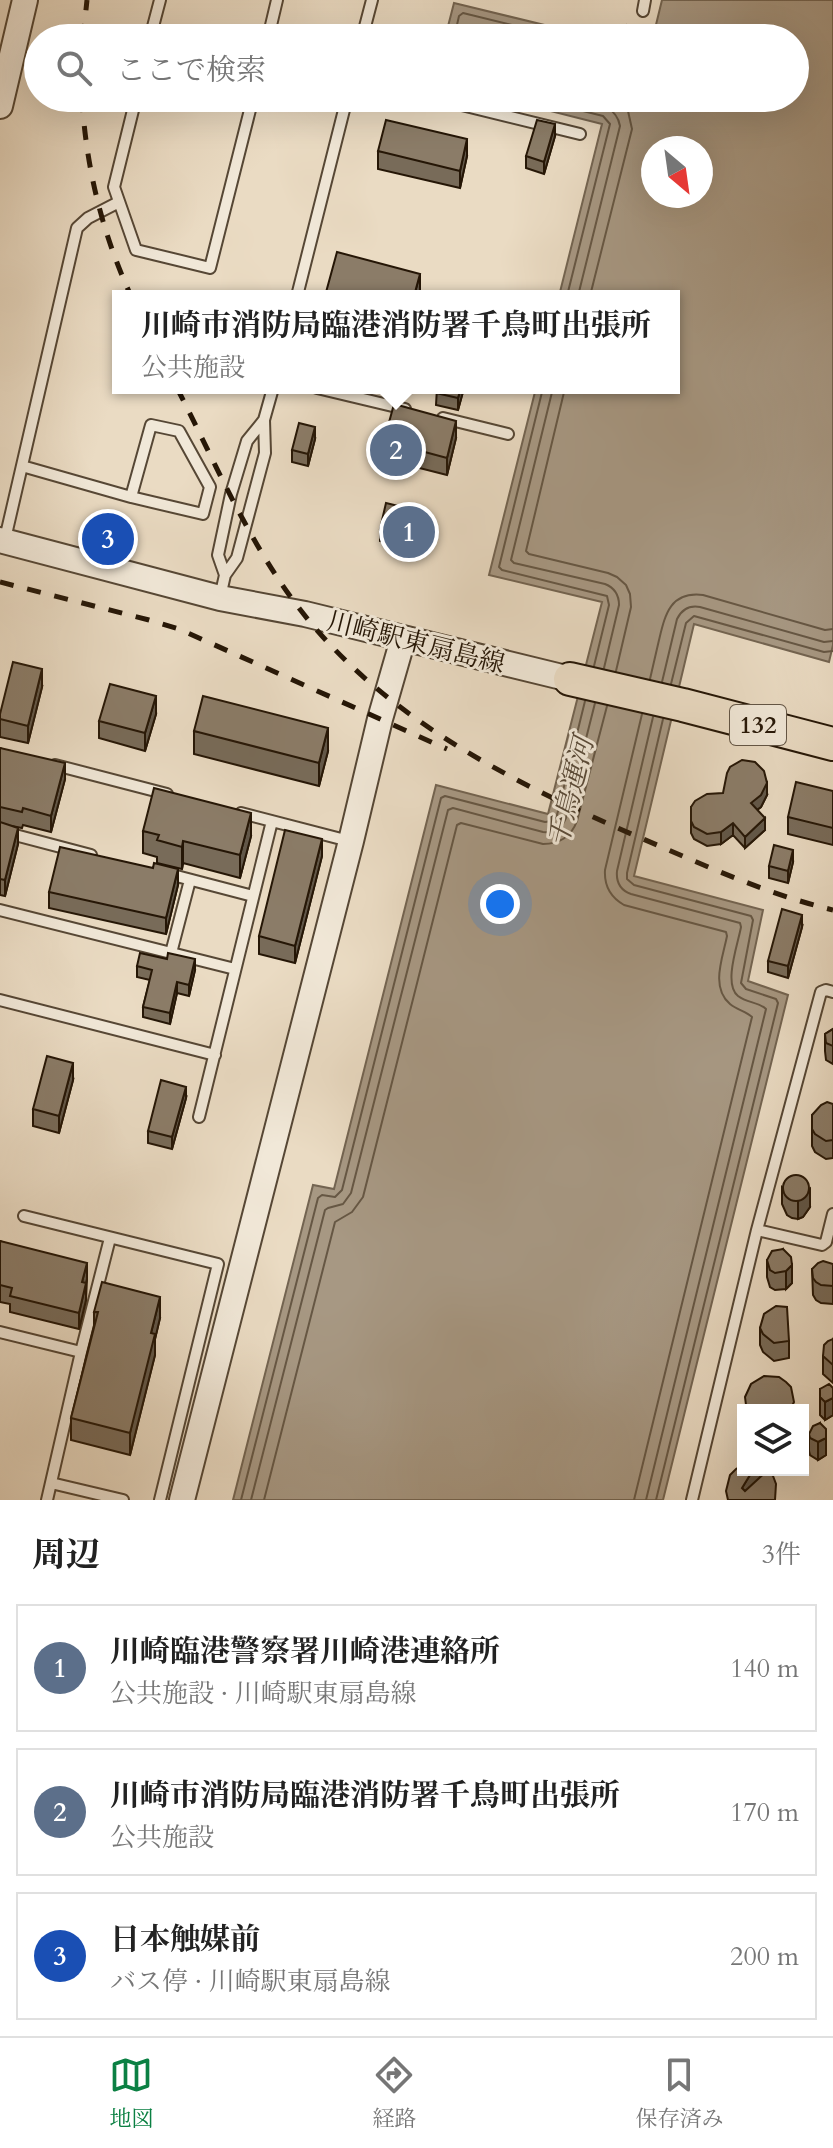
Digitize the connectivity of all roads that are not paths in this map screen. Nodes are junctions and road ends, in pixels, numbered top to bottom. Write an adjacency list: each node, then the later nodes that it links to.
1 (25, 0): 8 (street)
2 (160, 0): 5 (lane)
3 (277, 0): 6 (lane)
4 (372, 0): 7 (lane)
5 (154, 24)
6 (271, 24)
7 (366, 24)
8 (0, 106)
9 (133, 112): 14 (lane)
10 (249, 112): 14 (lane)
11 (343, 112): 15 (lane)
12 (490, 112): 13 (lane)
13 (580, 134)
14 (119, 202): 22 (lane)
15 (299, 290)
16 (271, 394): 20 (lane)
17 (342, 394): 18 (lane)
18 (420, 413)
19 (434, 416): 21 (lane)
20 (264, 420): 25 (lane); 25 (lane)
21 (508, 434)
22 (22, 466): 23 (lane); 24 (lane)
23 (131, 497): 23 (lane)
24 (2, 541): 25 (street, 川崎駅東扇島線)
25 (222, 587): 26 (street, 川崎駅東扇島線 / 132)
26 (403, 639): 27 (street, 川崎駅東扇島線 / 132); 34 (street)
27 (570, 679): 28 (highway, 川崎駅東扇島線 / 132)
28 (833, 744)
29 (45, 763): 30 (lane)
30 (181, 797)
31 (226, 809): 32 (lane)
32 (272, 821): 34 (lane); 38 (lane)
33 (0, 831): 35 (lane)
34 (351, 841): 56 (street)
35 (103, 857)
36 (161, 872): 37 (lane)
37 (190, 880): 38 (lane); 40 (lane)
38 (253, 896): 41 (lane)
39 (0, 910): 40 (lane)
40 (171, 953): 41 (lane)
41 (235, 969): 44 (lane)
42 (833, 992): 48 (lane)
43 (0, 1000): 44 (lane)
44 (215, 1055): 45 (lane)
45 (199, 1117)
46 (833, 1214): 48 (lane)
47 (24, 1216): 49 (lane)
48 (757, 1230): 57 (lane)
49 (110, 1238): 51 (lane); 55 (lane)
50 (0, 1332): 51 (lane)
51 (81, 1352): 52 (lane)
52 (51, 1483): 53 (lane); 54 (lane)
53 (47, 1500)
54 (123, 1500)
55 (160, 1500)
56 (182, 1500)
57 (692, 1500)

